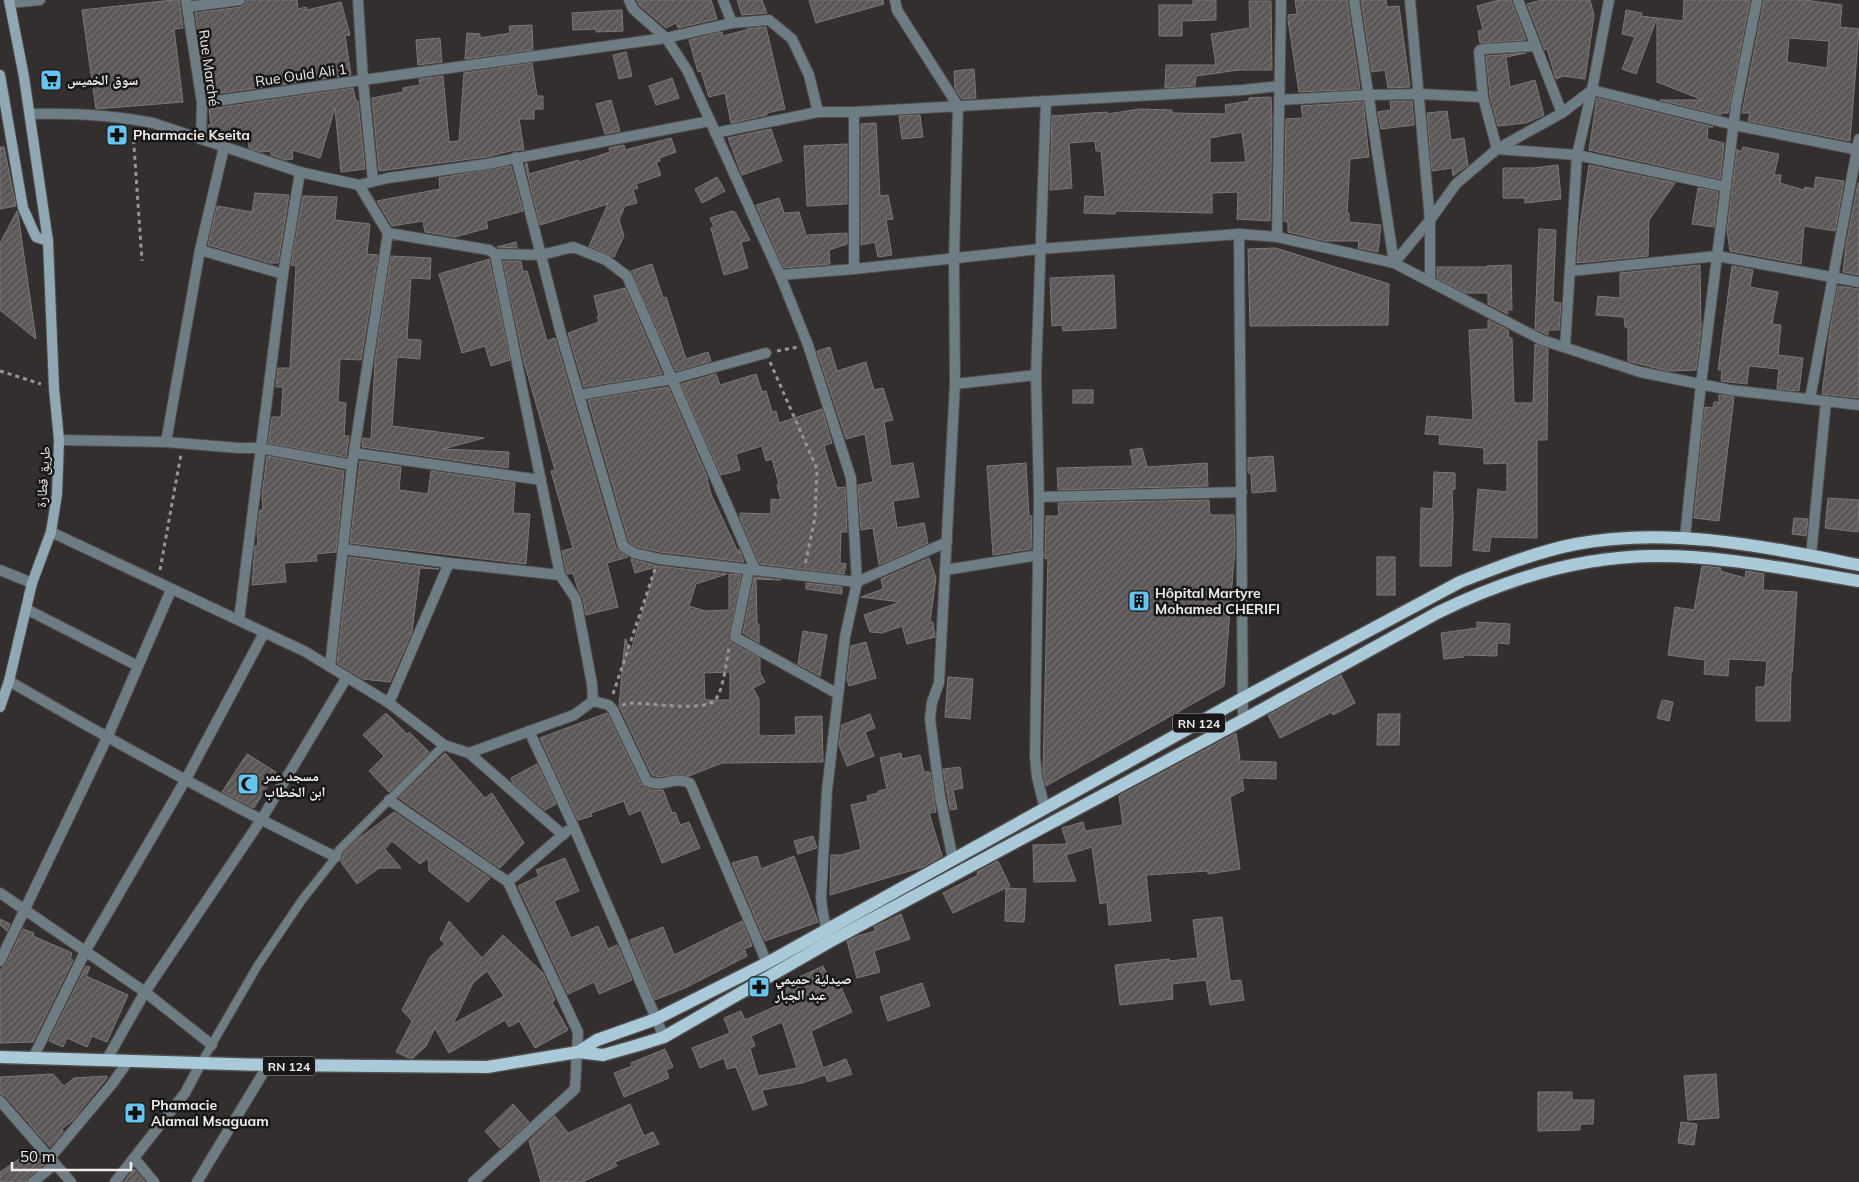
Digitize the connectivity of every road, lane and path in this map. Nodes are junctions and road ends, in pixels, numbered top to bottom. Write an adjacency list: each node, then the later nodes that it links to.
1 (40, 0): 13 (street)
2 (240, 0): 14 (street)
3 (358, 0): 19 (street)
4 (629, 0): 16 (street)
5 (723, 0): 15 (street)
6 (895, 0): 28 (street)
7 (1281, 0): 20 (street)
8 (1354, 0): 22 (street)
9 (1410, 0): 23 (street)
10 (1518, 0): 17 (street)
11 (1609, 0): 21 (street)
12 (1757, 0): 35 (street)
13 (10, 2): 32 (main road, طريق قطارة)
14 (186, 3): 27 (street, Rue Marché)
15 (732, 23): 16 (street); 29 (street)
16 (666, 38): 19 (street); 34 (street)
17 (1536, 46): 24 (street); 31 (street)
18 (0, 75): 52 (main road)
19 (363, 80): 27 (street, Rue Ould Ali 1); 45 (street, Rue Ould Ali 1)
20 (1279, 86): 25 (street); 26 (street)
21 (1592, 90): 31 (street); 35 (street); 42 (street)
22 (1368, 94): 23 (street); 25 (street); 60 (street)
23 (1419, 94): 24 (street); 48 (street)
24 (1483, 97): 40 (street)
25 (1278, 100): 51 (street)
26 (1046, 101): 28 (street); 53 (street)
27 (202, 103): 37 (street, Rue Marché)
28 (958, 106): 30 (street); 58 (street)
29 (818, 112): 30 (street); 36 (street)
30 (854, 112): 61 (street)
31 (1562, 113): 40 (street)
32 (30, 114): 33 (street); 52 (main road, طريق قطارة)
33 (132, 119): 37 (street); 59 (path)
34 (710, 121): 36 (street); 43 (street)
35 (1734, 126): 41 (street); 47 (street)
36 (715, 133): 64 (street)
37 (201, 139): 39 (street)
38 (1859, 139): 41 (street)
39 (224, 147): 44 (street); 54 (street)
40 (1497, 149): 42 (street); 48 (street)
41 (1858, 150): 65 (street)
42 (1577, 155): 47 (street); 62 (street)
43 (516, 157): 45 (street); 56 (street)
44 (300, 172): 46 (street); 63 (street)
45 (373, 181): 46 (street)
46 (359, 185): 49 (street)
47 (1726, 186): 57 (street)
48 (1430, 220): 60 (street); 66 (street)
49 (388, 233): 55 (street); 85 (street)
50 (1239, 234): 51 (street); 53 (street); 88 (street)
51 (1277, 237): 60 (street)
52 (48, 241): 76 (main road, طريق قطارة)
53 (1040, 248): 58 (street); 72 (street)
54 (200, 250): 63 (street); 82 (street)
55 (495, 254): 56 (street); 87 (street)
56 (540, 256): 73 (street); 77 (street)
57 (1717, 256): 62 (street); 65 (street); 75 (street)
58 (954, 259): 61 (street); 74 (street)
59 (142, 261)
60 (1394, 263): 66 (street)
61 (854, 269): 64 (street)
62 (1571, 271): 69 (street)
63 (283, 274): 84 (street)
64 (780, 275): 68 (street)
65 (1833, 277): 67 (street); 78 (street)
66 (1430, 280): 69 (street)
67 (1859, 282)
68 (808, 345): 70 (path); 107 (street)
69 (1565, 347): 75 (street)
70 (766, 353): 73 (street); 105 (path)
71 (0, 371): 76 (path)
72 (1036, 375): 74 (street); 89 (street)
73 (672, 379): 77 (street); 100 (street)
74 (955, 384): 92 (street)
75 (1701, 384): 78 (street); 91 (street)
76 (54, 388): 81 (main road, طريق قطارة)
77 (579, 395): 97 (street)
78 (1810, 399): 79 (street)
79 (1826, 401): 80 (street); 96 (street)
80 (1859, 405)
81 (59, 440): 82 (street); 90 (main road, طريق قطارة)
82 (166, 442): 83 (street)
83 (183, 443): 84 (street); 109 (path)
84 (260, 448): 86 (street); 112 (street)
85 (354, 453): 86 (street); 87 (street)
86 (352, 465): 93 (street)
87 (541, 480): 104 (street)
88 (1242, 492): 89 (street); 120 (street)
89 (1039, 497): 95 (street)
90 (52, 532): 108 (main road, طريق قطارة); 109 (street)
91 (1685, 538): 94 (main road, RN 124); 96 (main road, RN 124)
92 (947, 542): 102 (street); 107 (street)
93 (343, 548): 98 (street); 116 (street)
94 (1543, 552): 103 (main road); 120 (main road, RN 124)
95 (1038, 555): 102 (street); 132 (street)
96 (1811, 556): 99 (main road, RN 124)
97 (658, 559): 100 (street); 124 (path)
98 (449, 563): 104 (street); 122 (street)
99 (1859, 565)
100 (752, 569): 105 (street); 114 (street)
101 (0, 570): 108 (street)
102 (945, 570): 137 (street)
103 (1546, 570): 106 (main road, RN 124); 125 (main road, RN 124)
104 (560, 575): 121 (street)
105 (802, 575): 107 (street)
106 (1859, 581)
107 (857, 582): 119 (street)
108 (32, 583): 111 (main road, طريق قطارة)
109 (157, 583): 110 (street)
110 (171, 590): 112 (street); 115 (street)
111 (26, 609): 115 (street); 118 (main road, طريق قطارة)
112 (239, 620): 113 (street)
113 (264, 633): 116 (street); 130 (street)
114 (735, 637): 119 (street); 124 (path)
115 (138, 666): 127 (street)
116 (330, 667): 117 (street)
117 (347, 678): 122 (street); 133 (street)
118 (9, 681): 123 (main road, طريق قطارة); 127 (street)
119 (838, 694): 141 (street)
120 (1243, 698): 125 (street); 132 (main road, RN 124)
121 (593, 701): 124 (street); 126 (street)
122 (389, 703): 128 (street)
123 (0, 707)
124 (611, 708): 144 (street)
125 (1243, 720): 141 (main road, RN 124)
126 (529, 731): 129 (street); 134 (street)
127 (107, 738): 130 (street); 140 (street)
128 (444, 745): 129 (street); 131 (lane)
129 (469, 753): 135 (street)
130 (186, 779): 133 (street); 142 (street)
131 (389, 800): 136 (lane); 138 (street)
132 (1045, 809): 137 (main road, RN 124)
133 (261, 820): 136 (street); 145 (street)
134 (573, 825): 135 (street); 146 (street)
135 (563, 835): 138 (street)
136 (336, 857): 148 (lane)
137 (953, 860): 141 (main road, RN 124)
138 (508, 882): 149 (street)
139 (0, 893): 140 (street)
140 (25, 912): 142 (street); 143 (street)
141 (828, 937): 144 (main road, RN 124); 147 (main road, RN 124)
142 (86, 950): 145 (street); 151 (street)
143 (0, 961)
144 (767, 963): 146 (main road, RN 124)
145 (145, 992): 148 (street); 152 (street)
146 (656, 1019): 147 (street); 149 (main road, RN 124)
147 (664, 1036): 149 (main road, RN 124)
148 (212, 1045): 154 (lane)
149 (578, 1052): 155 (main road, RN 124); 164 (street)
150 (0, 1057): 151 (main road, RN 124)
151 (33, 1058): 152 (main road, RN 124)
152 (107, 1059): 153 (main road, RN 124)
153 (129, 1060): 154 (main road, RN 124); 158 (street)
154 (201, 1063): 155 (main road, RN 124); 157 (street)
155 (268, 1065): 163 (street)
156 (0, 1101): 158 (street)
157 (134, 1158): 161 (street); 162 (street)
158 (52, 1161): 159 (street); 160 (street)
159 (34, 1182)
160 (71, 1182)
161 (115, 1182)
162 (154, 1182)
163 (197, 1182)
164 (473, 1182)

